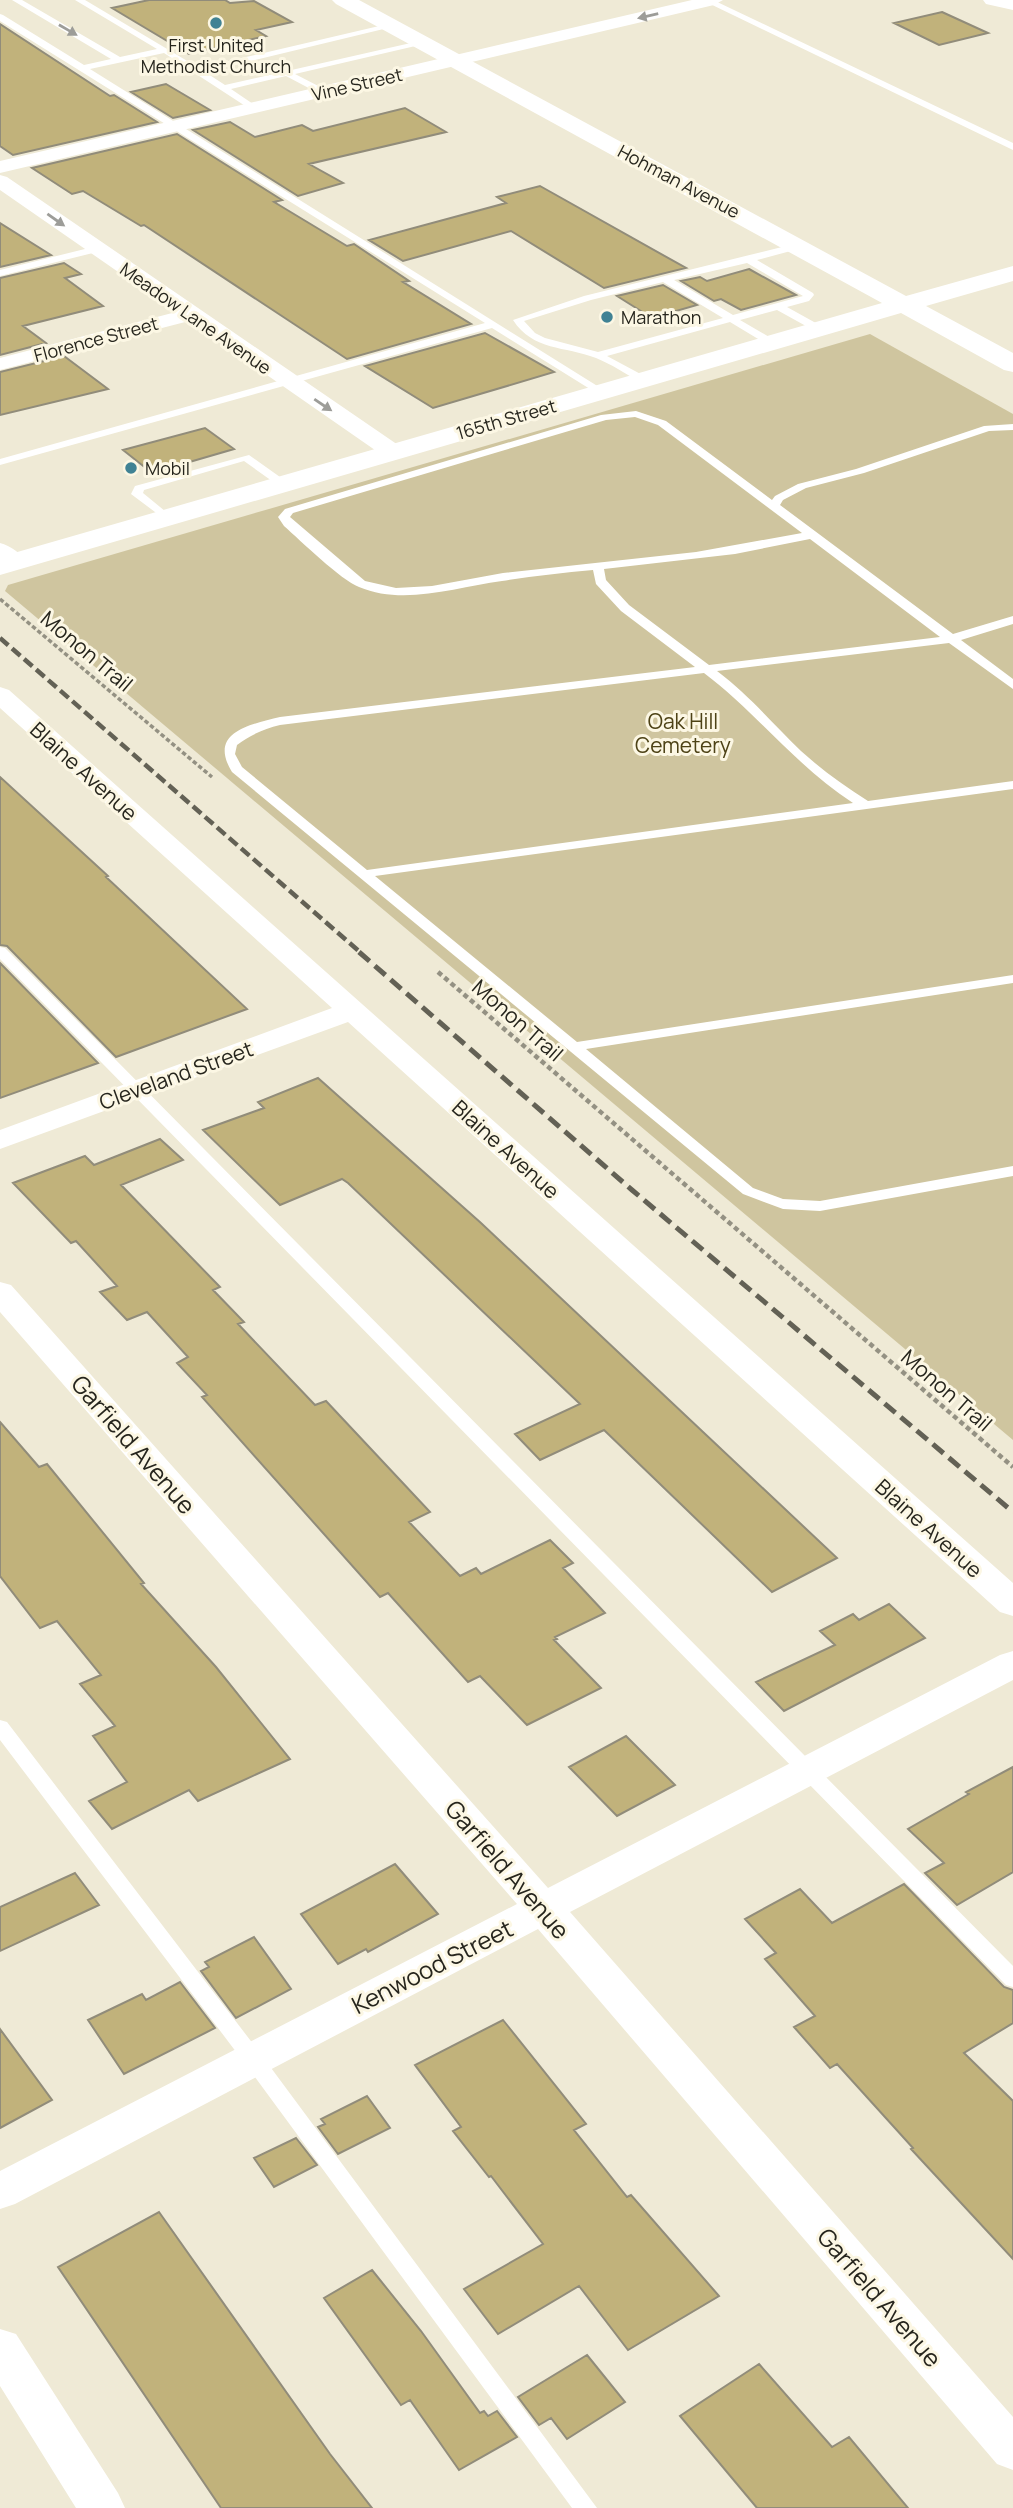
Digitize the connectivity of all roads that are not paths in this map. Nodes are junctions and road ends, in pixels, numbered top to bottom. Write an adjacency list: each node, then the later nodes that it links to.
1 (16, 0): 11 (lane, one-way to 11)
2 (79, 0): 10 (lane)
3 (343, 0): 8 (main road, Hohman Avenue)
4 (992, 0): 6 (street)
5 (711, 1): 12 (street, Vine Street, one-way to 12); 20 (lane)
6 (1013, 5)
7 (0, 17): 13 (lane)
8 (391, 26): 9 (main road, Hohman Avenue); 14 (lane)
9 (421, 42): 12 (main road, Hohman Avenue); 15 (lane)
10 (166, 50): 11 (lane); 14 (lane)
11 (120, 61): 13 (lane)
12 (456, 61): 17 (street, Vine Street); 23 (main road, Hohman Avenue)
13 (83, 68): 19 (lane)
14 (198, 71): 16 (lane)
15 (287, 73): 16 (lane); 17 (lane)
16 (224, 88): 18 (lane)
17 (323, 92): 18 (street, Vine Street)
18 (253, 108): 19 (street, Vine Street)
19 (176, 126): 21 (street, Vine Street); 35 (lane)
20 (1013, 147)
21 (0, 167)
22 (0, 181): 24 (street, Meadow Lane Avenue, one-way to 24)
23 (798, 246): 25 (lane); 31 (main road, Hohman Avenue)
24 (97, 249): 27 (lane); 33 (street, Meadow Lane Avenue)
25 (749, 260): 28 (lane); 32 (lane)
26 (1013, 273): 31 (main road, 165th Street)
27 (0, 274)
28 (663, 278): 30 (lane); 38 (lane)
29 (716, 296): 30 (lane)
30 (700, 301): 34 (lane)
31 (903, 304): 36 (main road, 165th Street); 40 (main road, Hohman Avenue)
32 (778, 306): 34 (lane); 36 (lane)
33 (191, 314): 39 (street, Florence Street); 42 (street, Meadow Lane Avenue)
34 (731, 319): 37 (lane); 38 (lane)
35 (494, 324): 42 (lane); 43 (lane)
36 (819, 329): 37 (main road, 165th Street)
37 (772, 342): 41 (main road, 165th Street)
38 (598, 355): 41 (lane)
39 (0, 364)
40 (1013, 364)
41 (644, 380): 43 (main road, 165th Street)
42 (289, 383): 45 (street, Meadow Lane Avenue, one-way to 45); 46 (lane)
43 (602, 392): 45 (main road, 165th Street)
44 (1013, 428): 48 (lane)
45 (393, 452): 47 (main road, 165th Street)
46 (0, 462)
47 (284, 484): 49 (main road, 165th Street); 49 (lane)
48 (774, 507): 50 (lane); 52 (lane)
49 (167, 518): 51 (main road, 165th Street)
50 (811, 535): 52 (lane); 54 (lane)
51 (5, 559)
52 (598, 566): 55 (lane)
53 (1013, 620): 54 (lane)
54 (951, 639): 55 (lane); 56 (lane)
55 (708, 669): 59 (lane); 60 (lane)
56 (1013, 685)
57 (0, 695): 63 (street, Blaine Avenue)
58 (1013, 785): 59 (lane)
59 (866, 805): 60 (lane)
60 (364, 874): 64 (lane)
61 (0, 951): 65 (lane)
62 (1013, 979): 64 (lane)
63 (352, 1011): 65 (street, Cleveland Street); 69 (street, Blaine Avenue)
64 (573, 1047): 67 (lane)
65 (137, 1090): 66 (street, Cleveland Street); 72 (lane)
66 (0, 1140)
67 (1013, 1171)
68 (0, 1292): 73 (street, Garfield Avenue)
69 (1013, 1603)
70 (1013, 1664): 72 (street, Kenwood Street)
71 (0, 1727): 75 (lane)
72 (809, 1770): 73 (street, Kenwood Street); 74 (lane)
73 (543, 1908): 75 (street, Kenwood Street); 78 (street, Garfield Avenue)
74 (1013, 1979)
75 (253, 2059): 76 (street, Kenwood Street); 80 (lane)
76 (0, 2191)
77 (0, 2348): 79 (street)
78 (1013, 2450)
79 (102, 2508)
80 (586, 2508)

